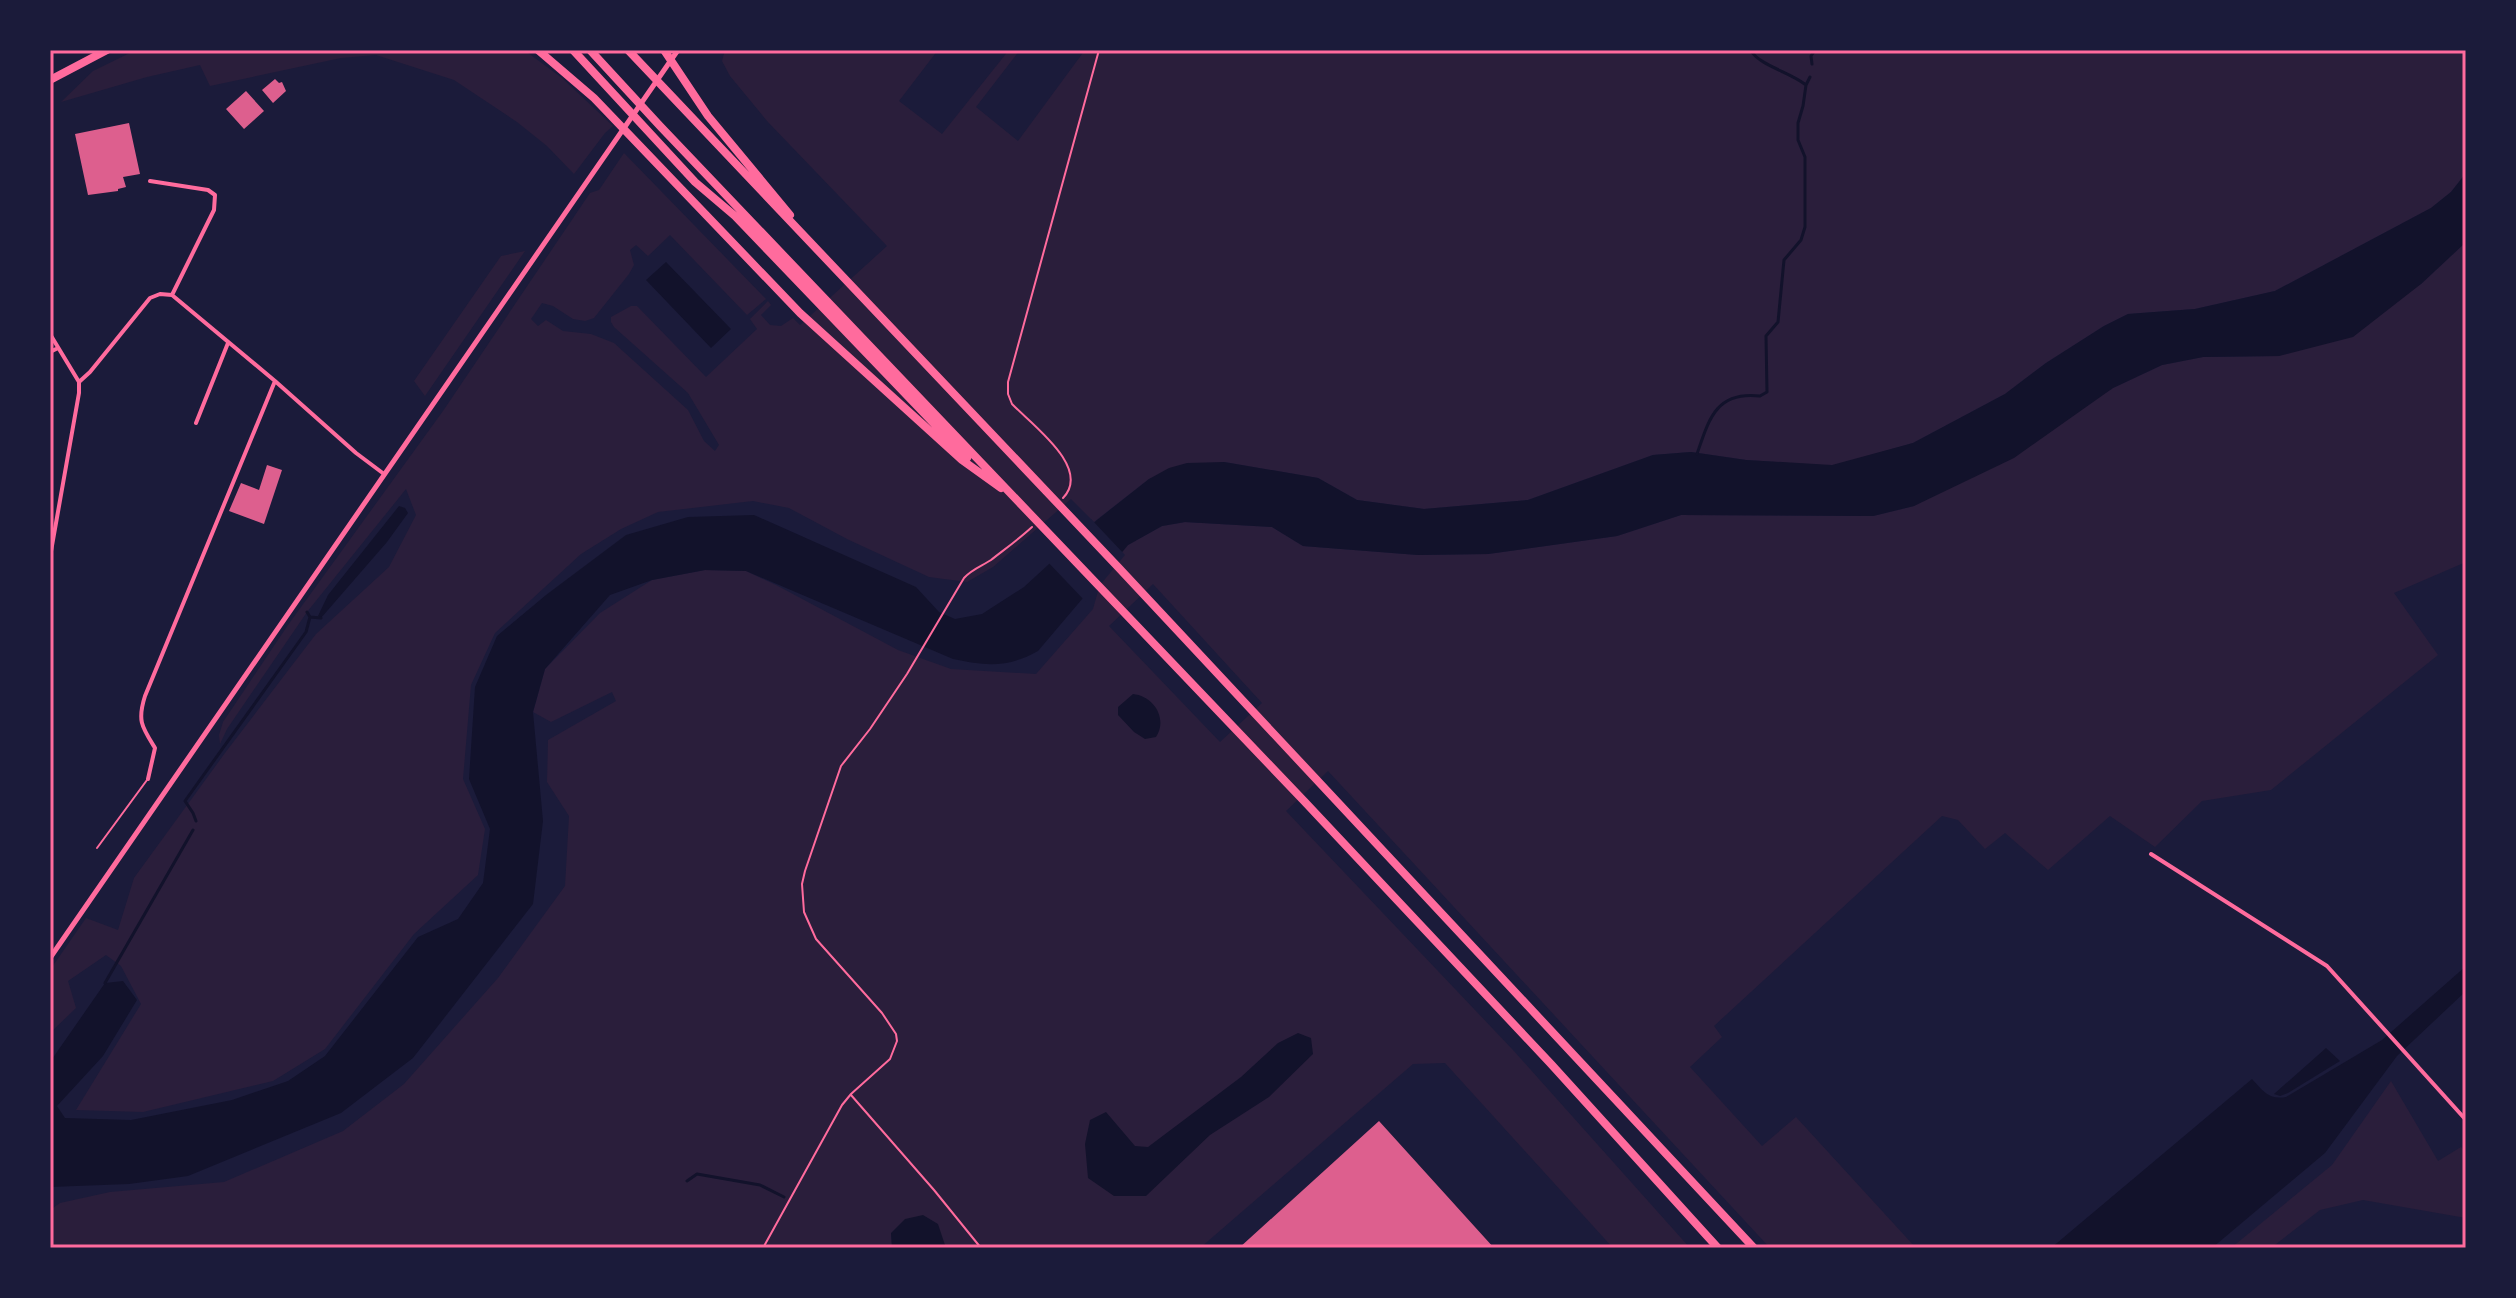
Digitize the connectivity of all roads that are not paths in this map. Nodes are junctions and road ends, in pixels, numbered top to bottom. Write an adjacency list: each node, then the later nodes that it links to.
1 (107, 50): 8 (highway)
2 (538, 50): 22 (highway)
3 (573, 50): 11 (highway)
4 (590, 50): 11 (highway)
5 (628, 50): 10 (highway)
6 (664, 50): 10 (highway)
7 (678, 50): 21 (street)
8 (50, 80)
9 (150, 181): 12 (street)
10 (812, 245): 31 (highway)
11 (801, 279): 17 (highway)
12 (172, 295): 14 (street); 19 (street)
13 (50, 334): 15 (street)
14 (228, 343): 18 (street); 20 (street)
15 (58, 348): 16 (street); 19 (street)
16 (50, 352)
17 (885, 367): 22 (highway); 23 (highway)
18 (275, 381): 21 (street); 25 (street)
19 (79, 382): 24 (street)
20 (196, 423)
21 (384, 474): 28 (street)
22 (983, 474): 23 (highway)
23 (1022, 504): 30 (highway)
24 (50, 557)
25 (148, 779): 26 (lane)
26 (97, 848)
27 (2151, 854): 29 (street)
28 (50, 958)
29 (2466, 1120)
30 (1718, 1248)
31 (1754, 1248)

